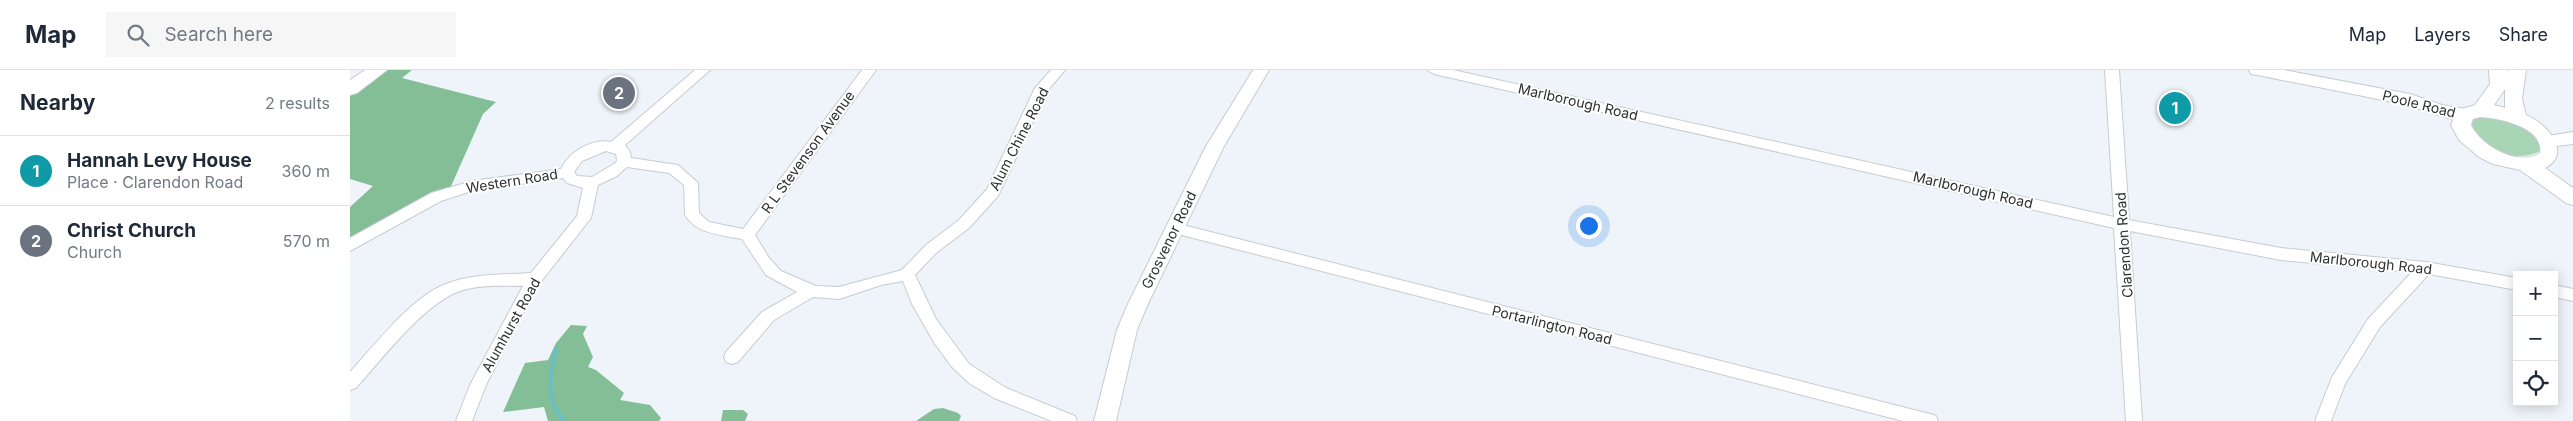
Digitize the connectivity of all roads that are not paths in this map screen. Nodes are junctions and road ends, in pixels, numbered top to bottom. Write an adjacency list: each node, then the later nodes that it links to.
1 (378, 70): 11 (main road)
2 (703, 70): 18 (street)
3 (868, 70): 26 (street, R L Stevenson Avenue)
4 (1058, 70): 29 (street, Alum Chine Road)
5 (1261, 70): 25 (street, Grosvenor Road)
6 (1434, 70): 24 (street, Marlborough Road)
7 (2112, 70): 24 (street, Clarendon Road)
8 (2257, 70): 12 (street, Poole Road)
9 (2498, 70): 13 (main road)
10 (2517, 70): 14 (main road)
11 (350, 90)
12 (2372, 92): 13 (street, Poole Road); 15 (street, Poole Road)
13 (2473, 112): 14 (main road); 15 (main road)
14 (2517, 117): 17 (main road)
15 (2468, 138): 20 (main road)
16 (2573, 138): 17 (street)
17 (2548, 141): 20 (main road)
18 (614, 147): 19 (street); 21 (street)
19 (624, 162): 22 (street); 26 (street)
20 (2525, 164): 23 (main road)
21 (567, 173): 22 (street); 27 (street, Western Road)
22 (592, 182): 30 (street, Alumhurst Road)
23 (2573, 198)
24 (2122, 224): 28 (street, Marlborough Road); 41 (street, Clarendon Road)
25 (1175, 228): 39 (street, Grosvenor Road); 40 (street, Portarlington Road)
26 (747, 235): 32 (street)
27 (350, 246)
28 (2426, 268): 31 (street, Marlborough Road); 42 (street)
29 (906, 274): 32 (street); 38 (street)
30 (535, 279): 36 (street); 37 (street, Alumhurst Road)
31 (2513, 283)
32 (811, 291): 35 (street)
33 (2558, 292): 34 (street)
34 (2573, 295)
35 (732, 356)
36 (350, 383)
37 (464, 421)
38 (1069, 421)
39 (1105, 421)
40 (1930, 421)
41 (2134, 421)
42 (2323, 421)

